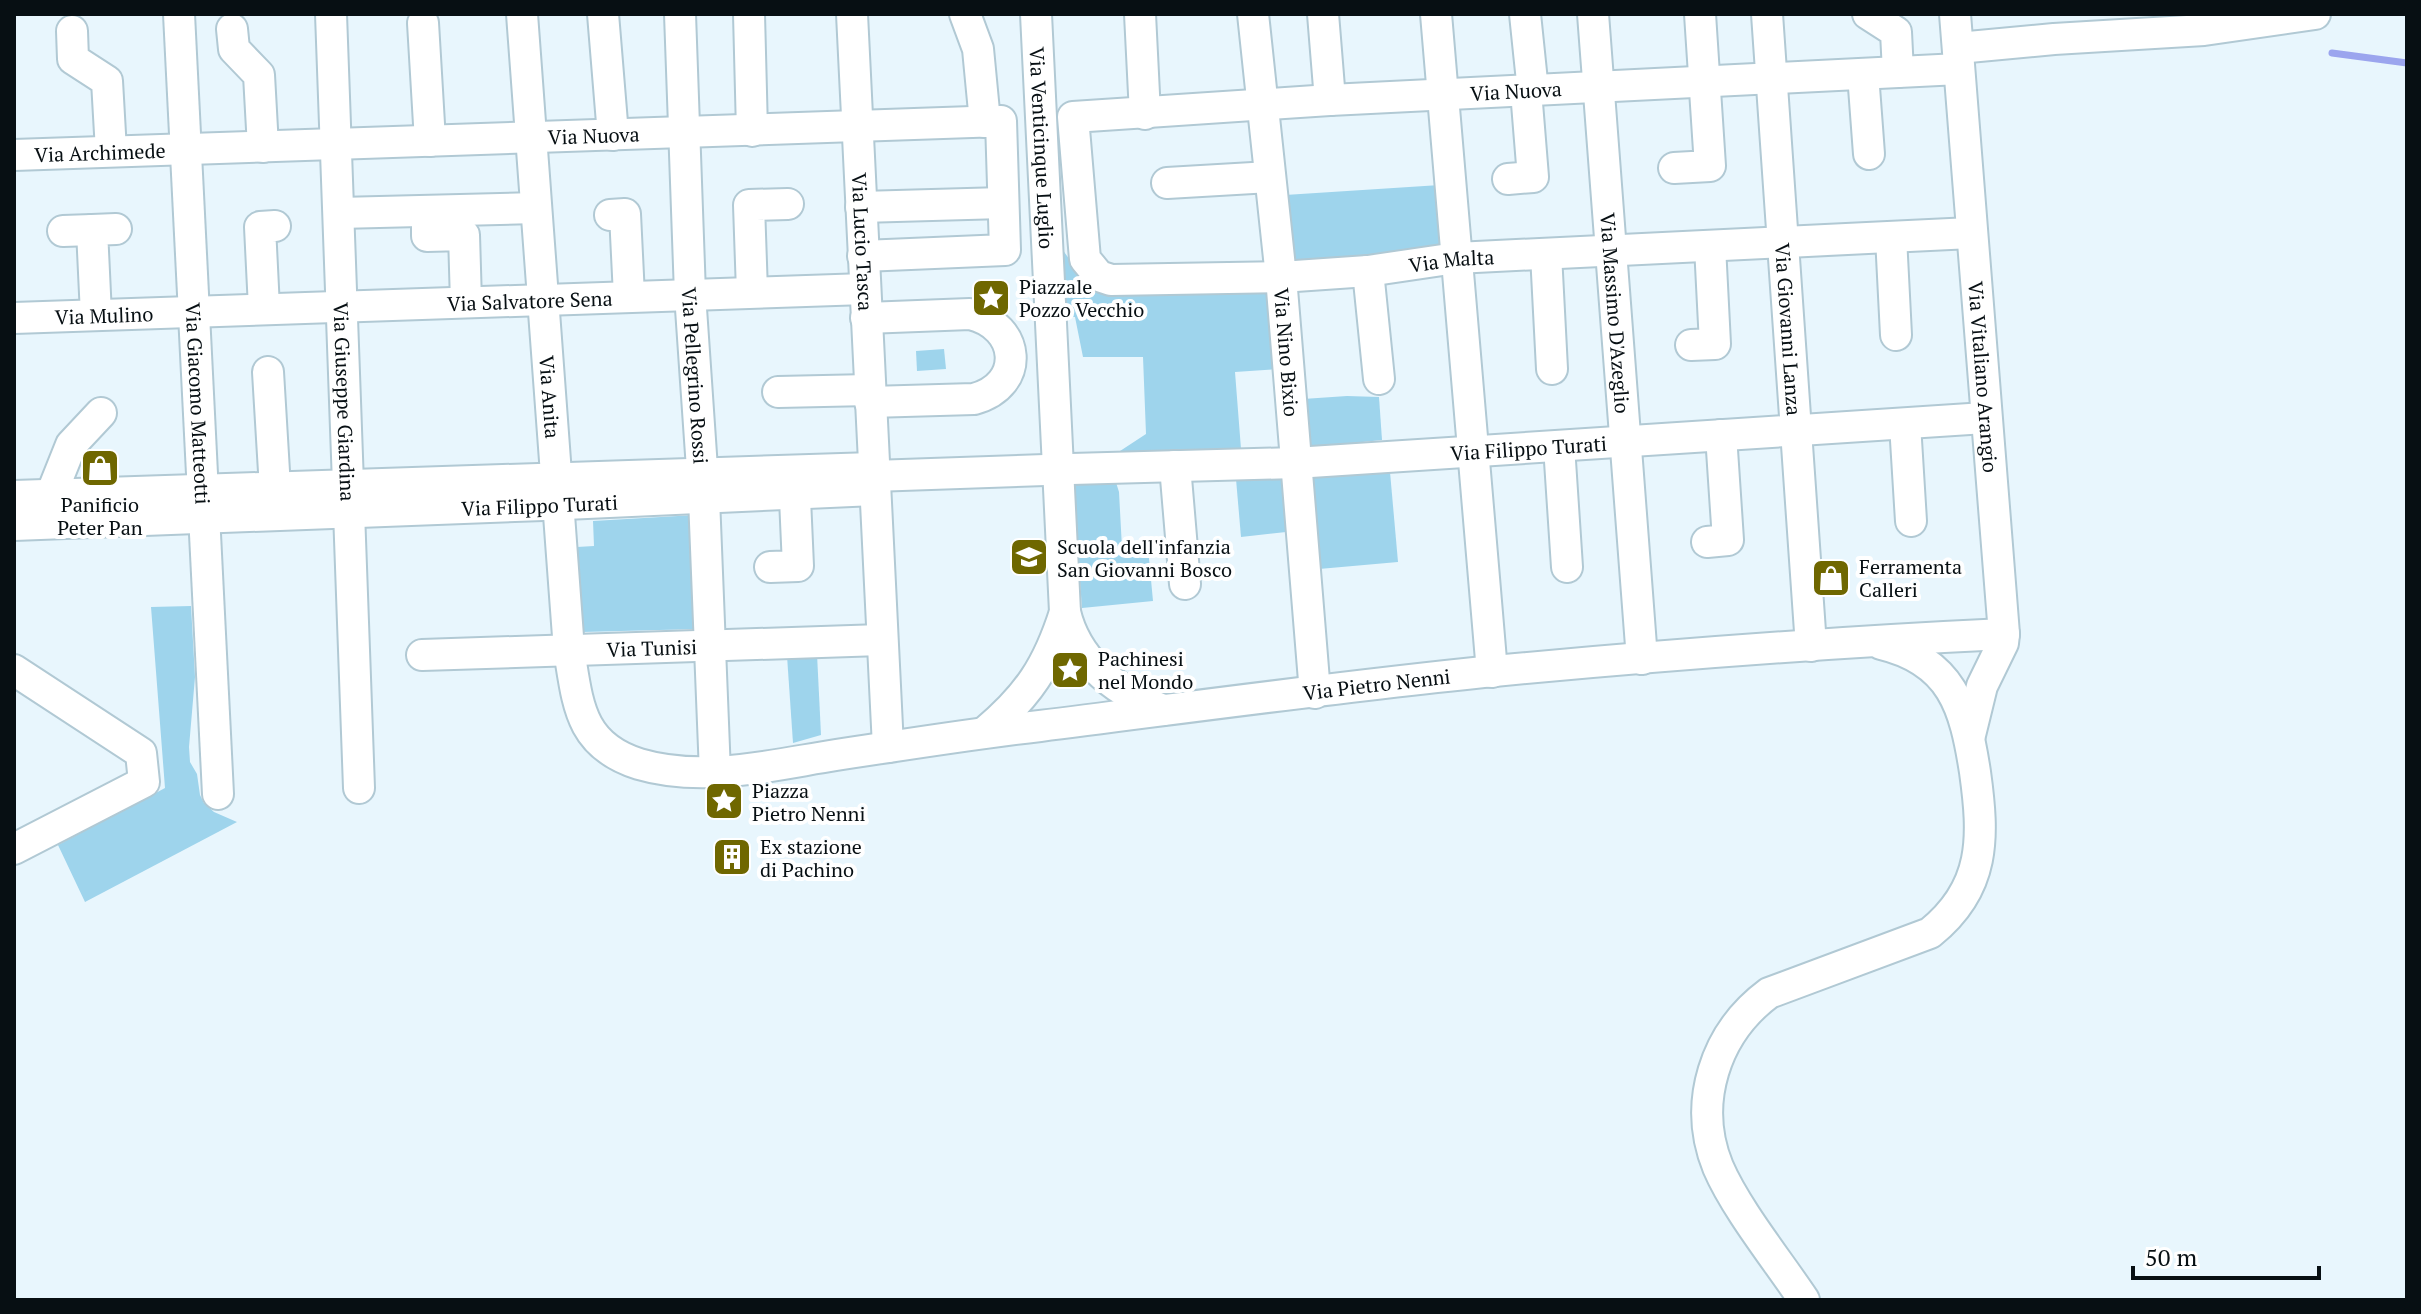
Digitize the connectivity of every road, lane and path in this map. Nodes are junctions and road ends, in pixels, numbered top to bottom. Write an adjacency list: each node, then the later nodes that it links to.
1 (179, 14): 49 (street, Via Giacomo Matteotti)
2 (331, 14): 47 (street, Via Giuseppe Giardina)
3 (522, 14): 45 (street, Via Anita)
4 (603, 14): 44 (street)
5 (680, 14): 43 (street, Via Pellegrino Rossi)
6 (749, 14): 42 (street)
7 (852, 14): 41 (street, Via Lucio Tasca)
8 (965, 14): 40 (street)
9 (1036, 14): 119 (street, Via Venticinque Luglio)
10 (1140, 14): 38 (street)
11 (1253, 14): 37 (street, Via Nino Bixio)
12 (1323, 14): 36 (street)
13 (1436, 14): 35 (street)
14 (1525, 14): 34 (street)
15 (1593, 14): 33 (street, Via Massimo D'Azeglio)
16 (1700, 14): 32 (street)
17 (1767, 14): 31 (street, Via Giovanni Lanza)
18 (1868, 14): 29 (street)
19 (1955, 14): 28 (street, Via Vitaliano Arangio)
20 (2315, 14): 21 (street, Via Nuova)
21 (2262, 17): 22 (street, Via Nuova)
22 (2203, 22): 24 (street, Via Nuova)
23 (423, 23): 46 (street)
24 (2140, 24): 25 (street, Via Nuova)
25 (2053, 26): 28 (street, Via Nuova)
26 (232, 29): 48 (street)
27 (72, 31): 50 (street)
28 (1958, 58): 29 (street, Via Nuova); 66 (street, Via Vitaliano Arangio)
29 (1898, 72): 30 (street, Via Nuova)
30 (1863, 74): 31 (street, Via Nuova); 51 (street)
31 (1771, 78): 32 (street, Via Nuova); 68 (street, Via Giovanni Lanza)
32 (1705, 82): 33 (street, Via Nuova); 53 (street)
33 (1598, 87): 34 (street, Via Nuova); 70 (street, Via Massimo D'Azeglio)
34 (1530, 91): 35 (street, Via Nuova); 55 (street)
35 (1442, 95): 36 (street, Via Nuova); 73 (street)
36 (1330, 100): 37 (street, Via Nuova)
37 (1261, 106): 38 (street, Via Nuova); 54 (street, Via Nino Bixio)
38 (1145, 114): 39 (street, Via Nuova)
39 (1073, 117): 75 (street, Via Malta)
40 (993, 122): 41 (street, Via Nuova); 57 (street)
41 (858, 126): 42 (street, Via Nuova); 59 (street, Via Lucio Tasca)
42 (752, 131): 43 (street, Via Nuova)
43 (684, 132): 44 (street, Via Nuova); 77 (street, Via Pellegrino Rossi)
44 (613, 135): 45 (street, Via Nuova)
45 (531, 137): 46 (street, Via Nuova); 60 (street, Via Anita)
46 (430, 141): 47 (street, Via Nuova)
47 (335, 144): 48 (street, Via Nuova); 62 (street, Via Giuseppe Giardina)
48 (263, 147): 49 (street, Via Nuova)
49 (187, 149): 50 (street, Via Archimede); 84 (street, Via Giacomo Matteotti)
50 (111, 151): 52 (street, Via Archimede)
51 (1869, 154)
52 (14, 155)
53 (1674, 168)
54 (1270, 177): 56 (street); 75 (street, Via Nino Bixio)
55 (1508, 179)
56 (1167, 183)
57 (1003, 203): 59 (street); 72 (street)
58 (788, 204): 76 (street)
59 (861, 207): 72 (street, Via Lucio Tasca)
60 (536, 208): 61 (street); 79 (street, Via Anita)
61 (427, 211): 62 (street); 80 (street)
62 (339, 213): 82 (street, Via Giuseppe Giardina)
63 (610, 215): 78 (street)
64 (275, 226): 83 (street)
65 (90, 230): 85 (street)
66 (1971, 233): 67 (street, Via Malta); 95 (street, Via Vitaliano Arangio)
67 (1891, 237): 68 (street, Via Malta); 87 (street)
68 (1784, 242): 69 (street, Via Malta); 97 (street, Via Giovanni Lanza)
69 (1710, 246): 70 (street, Via Malta); 88 (street)
70 (1612, 251): 71 (street, Via Malta); 99 (street, Via Massimo D'Azeglio)
71 (1546, 254): 73 (street, Via Malta); 89 (street)
72 (863, 256): 81 (street, Via Lucio Tasca)
73 (1456, 258): 74 (street, Via Malta); 101 (street)
74 (1368, 271): 75 (street, Via Malta); 91 (street)
75 (1281, 277): 102 (street, Via Nino Bixio)
76 (752, 292): 77 (street, Via Salvatore Sena); 81 (street, Via Salvatore Sena)
77 (690, 294): 78 (street, Via Salvatore Sena); 106 (street, Via Pellegrino Rossi)
78 (629, 296): 79 (street, Via Salvatore Sena)
79 (542, 300): 80 (street, Via Salvatore Sena); 107 (street, Via Anita)
80 (466, 302): 82 (street, Via Salvatore Sena)
81 (866, 303): 93 (street, Via Lucio Tasca); 93 (street, Via Salvatore Sena)
82 (342, 306): 83 (street, Via Salvatore Sena); 110 (street, Via Giuseppe Giardina)
83 (264, 308): 84 (street, Via Salvatore Sena)
84 (194, 311): 85 (street, Via Mulino); 112 (street, Via Giacomo Matteotti)
85 (96, 315): 86 (street, Via Mulino)
86 (14, 318)
87 (1896, 335)
88 (1691, 345)
89 (1552, 369)
90 (268, 372): 111 (street)
91 (1379, 379)
92 (778, 392): 93 (street)
93 (870, 396): 104 (street, Via Lucio Tasca)
94 (101, 413): 108 (street)
95 (1985, 418): 96 (street, Via Filippo Turati); 120 (street, Via Vitaliano Arangio)
96 (1905, 424): 97 (street, Via Filippo Turati); 113 (street)
97 (1795, 430): 98 (street, Via Filippo Turati); 124 (street, Via Giovanni Lanza)
98 (1721, 435): 99 (street, Via Filippo Turati); 115 (street)
99 (1625, 442): 100 (street, Via Filippo Turati); 127 (street, Via Massimo D'Azeglio)
100 (1559, 446): 101 (street, Via Filippo Turati); 117 (street)
101 (1475, 451): 102 (street, Via Filippo Turati); 129 (street)
102 (1295, 463): 103 (street, Via Filippo Turati); 130 (street, Via Nino Bixio)
103 (1175, 466): 104 (street, Via Filippo Turati); 118 (street)
104 (873, 478): 105 (street, Via Filippo Turati); 121 (street, Via Lucio Tasca)
105 (794, 482): 106 (street, Via Filippo Turati); 116 (street)
106 (704, 486): 107 (street, Via Filippo Turati); 123 (street, Via Pellegrino Rossi)
107 (556, 491): 110 (street, Via Filippo Turati); 125 (street, Via Anita)
108 (51, 495): 109 (street); 112 (street)
109 (14, 496)
110 (349, 499): 111 (street, Via Filippo Turati); 137 (street, Via Giuseppe Giardina)
111 (276, 502): 112 (street, Via Filippo Turati)
112 (203, 504): 114 (street); 138 (street, Via Giacomo Matteotti)
113 (1911, 521)
114 (14, 525)
115 (1707, 542)
116 (770, 567)
117 (1567, 567)
118 (1185, 584)
119 (1065, 612): 131 (street, Via Venticinque Luglio); 132 (street)
120 (2004, 634): 122 (street, Via Pietro Nenni); 133 (street, Via Vitaliano Arangio)
121 (881, 640): 123 (street, Via Tunisi); 134 (street, Via Lucio Tasca)
122 (1868, 640): 124 (street, Via Pietro Nenni); 133 (street)
123 (710, 646): 125 (street, Via Tunisi); 136 (street, Via Pellegrino Rossi)
124 (1811, 646): 127 (street, Via Pietro Nenni)
125 (569, 650): 126 (street, Via Tunisi); 135 (street, Via Anita)
126 (422, 655)
127 (1642, 659): 129 (street, Via Pietro Nenni)
128 (14, 670): 139 (street)
129 (1492, 672): 130 (street, Via Pietro Nenni)
130 (1315, 693): 131 (street, Via Pietro Nenni)
131 (1165, 710): 132 (street, Via Pietro Nenni)
132 (985, 732): 134 (street, Via Pietro Nenni)
133 (1970, 735): 140 (street)
134 (888, 747): 136 (street, Via Pietro Nenni)
135 (623, 758): 136 (street, Via Pietro Nenni)
136 (715, 773)
137 (359, 788)
138 (218, 794)
139 (14, 849)
140 (1804, 1300)

